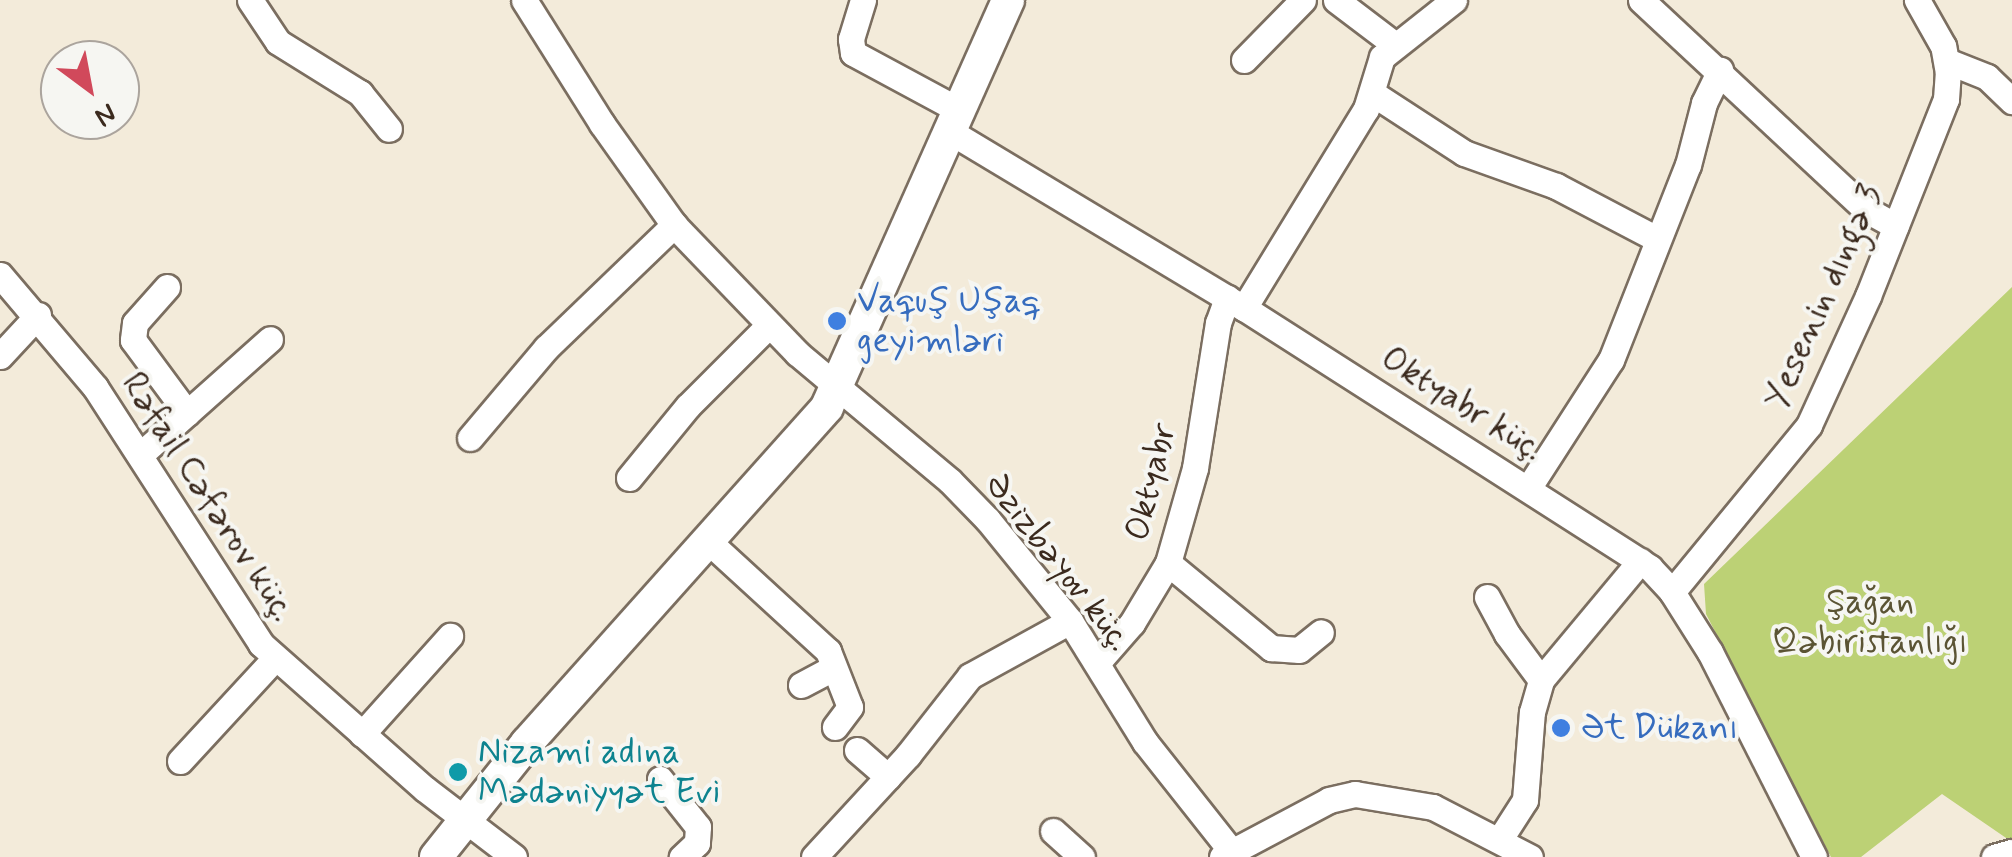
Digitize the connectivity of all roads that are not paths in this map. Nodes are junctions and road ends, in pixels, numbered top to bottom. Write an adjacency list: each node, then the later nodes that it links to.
1 (250, 0): 17 (street)
2 (524, 0): 18 (street, Əzizbəyov küç.)
3 (864, 0): 16 (street, Oktyabr küç.)
4 (1008, 0): 16 (main road)
5 (1303, 0): 11 (street)
6 (1336, 0): 10 (street)
7 (1454, 0): 10 (street, Oktyabr)
8 (1641, 0): 13 (street)
9 (1931, 5): 12 (street, Yesenin dıngə 3)
10 (1394, 44): 14 (street, Oktyabr)
11 (1244, 60)
12 (1947, 62): 15 (street); 19 (street, Yesenin dıngə 3)
13 (1720, 70): 19 (street); 20 (street)
14 (1372, 93): 20 (street); 23 (street, Oktyabr)
15 (2012, 101)
16 (953, 120): 23 (street, Oktyabr küç.); 28 (main road)
17 (389, 129)
18 (674, 225): 25 (street, Əzizbəyov küç.); 30 (street)
19 (1896, 226): 37 (street, Yesenin dıngə 3)
20 (1657, 240): 33 (street)
21 (0, 275): 24 (street, Rəfail Cəfərov küç.)
22 (168, 288): 29 (street)
23 (1236, 303): 33 (street, Oktyabr küç.); 36 (street, Oktyabr)
24 (38, 316): 27 (street); 31 (street, Rəfail Cəfərov küç.)
25 (768, 326): 28 (street, Əzizbəyov küç.); 32 (street)
26 (270, 339): 29 (street)
27 (0, 356)
28 (837, 389): 34 (main road); 39 (street, Əzizbəyov küç.)
29 (187, 413): 31 (street)
30 (470, 438)
31 (140, 455): 42 (street, Rəfail Cəfərov küç.)
32 (629, 478)
33 (1528, 487): 35 (street, Oktyabr küç.)
34 (708, 541): 44 (street); 53 (main road)
35 (1640, 561): 37 (street, Oktyabr küç.); 45 (street)
36 (1168, 563): 40 (street); 43 (street, Oktyabr)
37 (1672, 592): 64 (street, Oktyabr küç.)
38 (1487, 597): 45 (street)
39 (1070, 622): 43 (street, Əzizbəyov küç.); 51 (street)
40 (1321, 632)
41 (450, 636): 48 (street)
42 (275, 658): 48 (street, Rəfail Cəfərov küç.); 50 (street)
43 (1097, 663): 56 (street, Əzizbəyov küç.)
44 (832, 668): 46 (street); 47 (street)
45 (1541, 680): 55 (street)
46 (801, 685)
47 (836, 727)
48 (362, 734): 53 (street, Rəfail Cəfərov küç.)
49 (857, 750): 51 (street)
50 (180, 761)
51 (888, 776): 61 (street)
52 (660, 779): 60 (street)
53 (464, 820): 58 (main road); 59 (street, Rəfail Cəfərov küç.)
54 (1053, 831): 62 (street)
55 (1500, 839): 56 (street); 63 (street)
56 (1240, 852)
57 (2012, 852): 65 (street)
58 (436, 857)
59 (514, 857)
60 (682, 857)
61 (814, 857)
62 (1082, 857)
63 (1530, 857)
64 (1814, 857)
65 (1994, 857)

